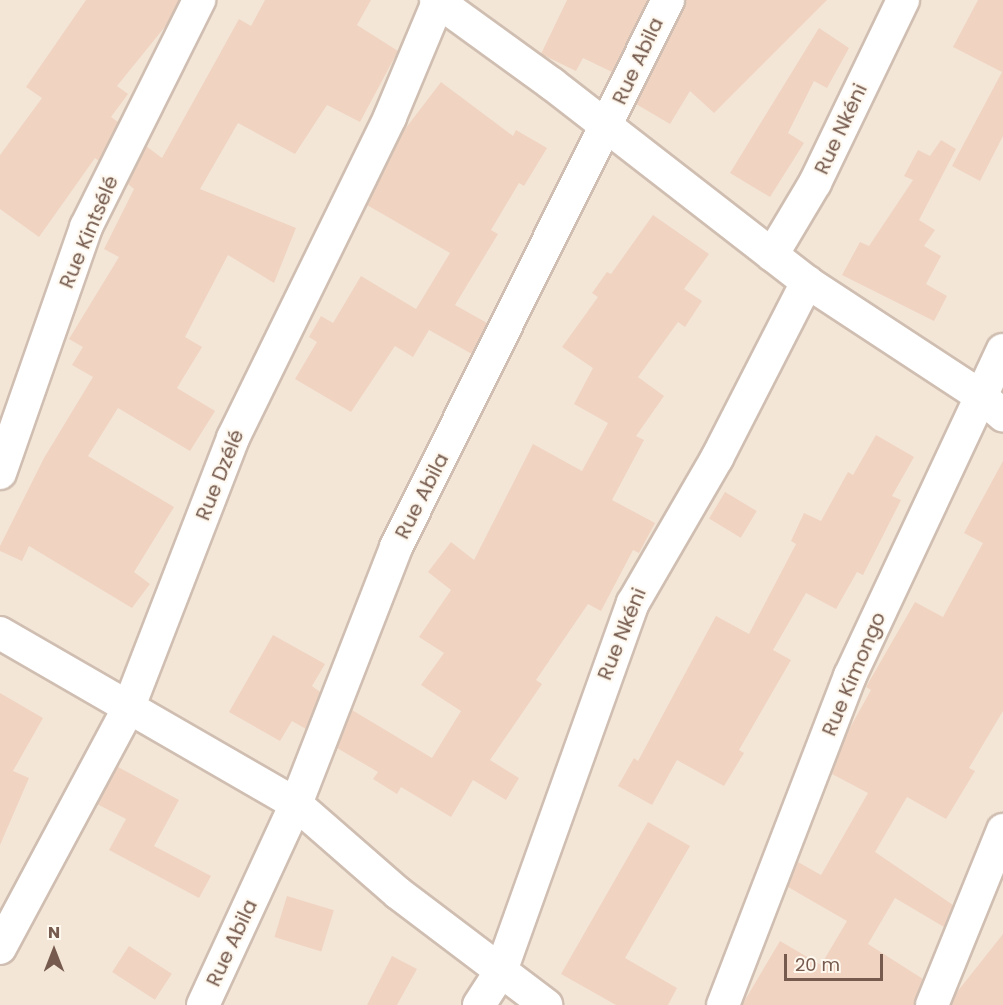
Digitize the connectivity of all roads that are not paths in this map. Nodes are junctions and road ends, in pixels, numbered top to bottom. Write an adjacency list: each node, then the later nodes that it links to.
1 (199, 0): 10 (street, Rue Kintsélé)
2 (668, 0): 5 (street, Rue Abila)
3 (903, 0): 6 (street, Rue Nkéni)
4 (437, 1): 5 (street); 12 (street, Rue Dzélé)
5 (607, 127): 6 (street); 13 (street, Rue Abila)
6 (772, 255): 7 (street)
7 (807, 282): 9 (street); 16 (street, Rue Nkéni)
8 (1003, 350): 9 (street, Rue Kimongo)
9 (992, 406): 20 (street, Rue Kimongo)
10 (0, 473)
11 (0, 633): 12 (street)
12 (128, 709): 13 (street); 15 (street, Rue Dzélé)
13 (296, 804): 16 (street); 17 (street, Rue Abila)
14 (1003, 831): 21 (street)
15 (0, 948)
16 (501, 971): 18 (street, Rue Nkéni); 19 (street)
17 (203, 1005)
18 (479, 1005)
19 (546, 1005)
20 (723, 1005)
21 (932, 1005)

